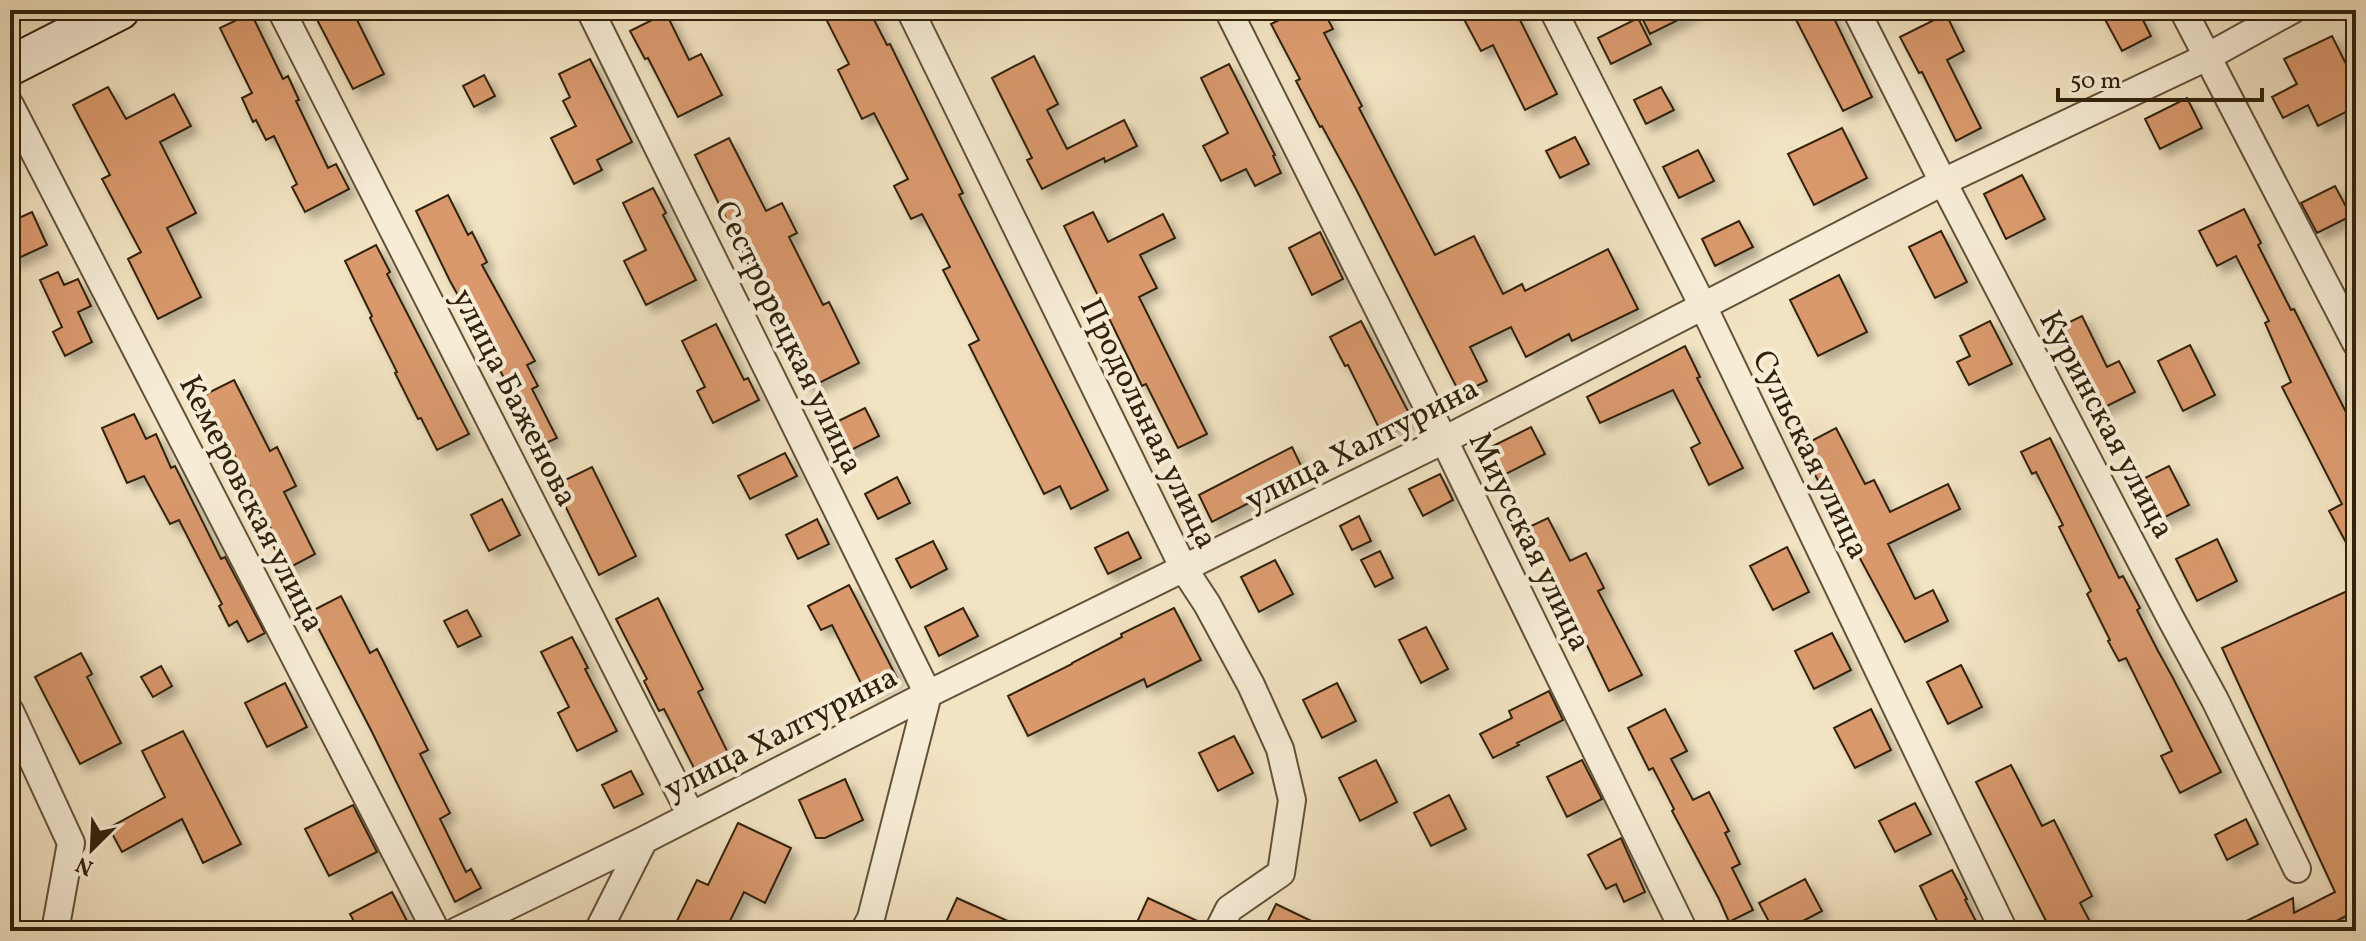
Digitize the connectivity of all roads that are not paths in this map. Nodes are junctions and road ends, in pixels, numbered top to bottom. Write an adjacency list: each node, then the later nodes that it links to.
1 (120, 10): 11 (main road)
2 (281, 10): 20 (street, улица Баженова)
3 (590, 10): 18 (street, Сестрорецкая улица)
4 (910, 10): 17 (street, Продольная улица)
5 (1228, 10): 16 (street, Миусская улица)
6 (1553, 10): 14 (street, Сульская улица)
7 (1856, 10): 13 (street, Куринская улица)
8 (2183, 10): 10 (street)
9 (2292, 10): 10 (street, улица Халтурина)
10 (2207, 57): 13 (street, улица Халтурина); 15 (street)
11 (10, 66)
12 (10, 105): 24 (street, Кемеровская улица)
13 (1943, 182): 14 (street, улица Халтурина); 22 (street, Куринская улица)
14 (1703, 306): 16 (street, улица Халтурина); 30 (street, Сульская улица)
15 (2356, 343)
16 (1444, 440): 17 (street, улица Халтурина); 29 (street, Миусская улица)
17 (1184, 569): 18 (street, улица Халтурина); 28 (street, Продольная улица)
18 (928, 694): 20 (street, улица Халтурина); 27 (street)
19 (10, 711): 23 (street)
20 (691, 815): 21 (street, улица Халтурина)
21 (644, 840): 25 (street, улица Халтурина); 26 (street)
22 (2297, 869)
23 (55, 931)
24 (436, 931)
25 (457, 931)
26 (598, 931)
27 (864, 931)
28 (1218, 931)
29 (1684, 931)
30 (2004, 931)

